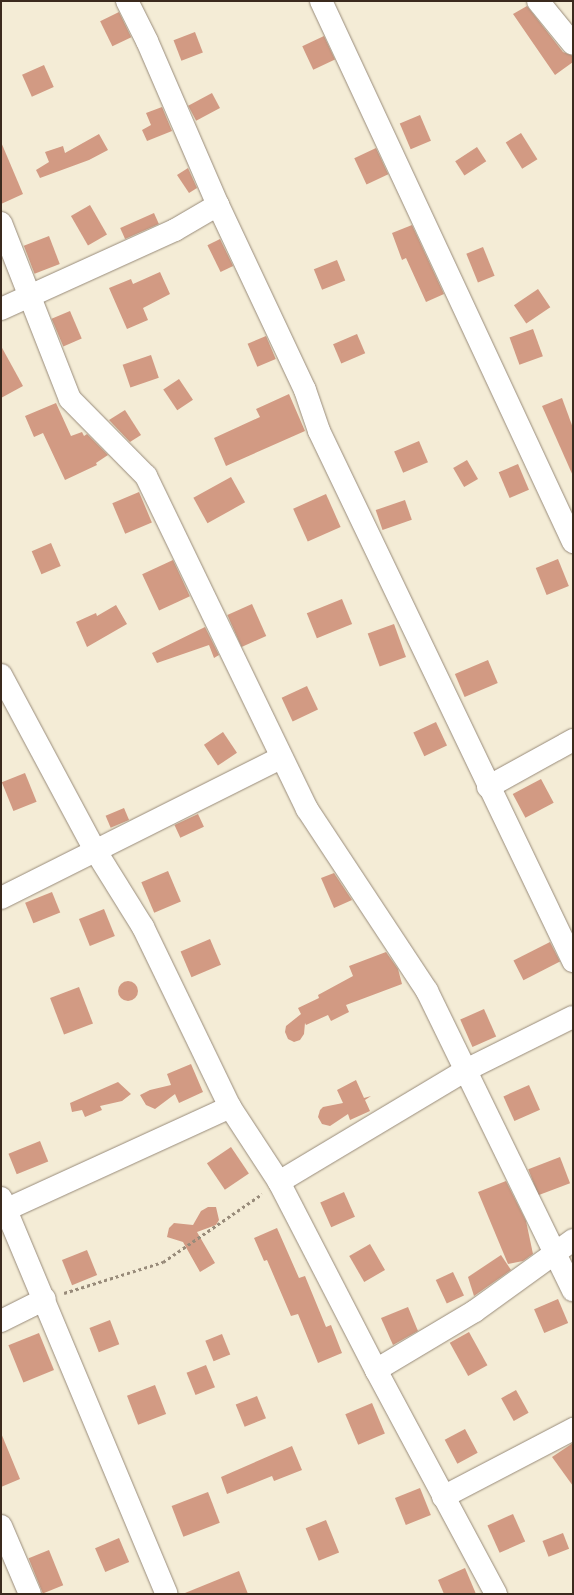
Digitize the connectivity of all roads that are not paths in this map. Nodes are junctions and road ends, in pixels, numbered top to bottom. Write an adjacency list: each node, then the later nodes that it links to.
1 (127, 1): 5 (street)
2 (321, 1): 9 (street)
3 (538, 1): 4 (street)
4 (573, 44)
5 (218, 205): 7 (street); 13 (street)
6 (1, 223): 7 (street)
7 (30, 296): 8 (street); 12 (street)
8 (1, 309)
9 (571, 532)
10 (1, 675): 14 (street)
11 (573, 740): 13 (street)
12 (281, 758): 14 (street); 18 (street)
13 (488, 787): 16 (street)
14 (95, 850): 15 (street); 19 (street)
15 (1, 898)
16 (573, 961)
17 (573, 1017): 18 (street)
18 (466, 1070): 20 (street); 23 (street)
19 (230, 1107): 20 (street); 21 (street)
20 (279, 1182): 27 (street)
21 (3, 1207): 25 (street)
22 (573, 1240): 23 (street)
23 (556, 1254): 24 (street); 27 (street)
24 (573, 1290)
25 (45, 1299): 26 (street); 32 (street)
26 (1, 1321)
27 (376, 1370): 29 (street)
28 (573, 1429): 29 (street)
29 (443, 1497): 33 (street)
30 (1, 1526): 31 (street)
31 (30, 1594)
32 (167, 1594)
33 (496, 1594)

